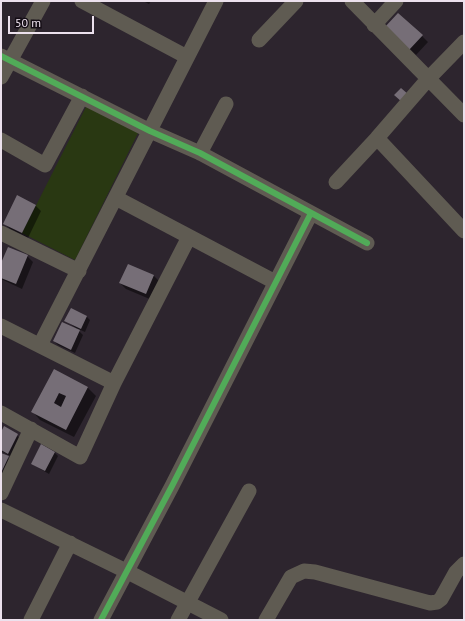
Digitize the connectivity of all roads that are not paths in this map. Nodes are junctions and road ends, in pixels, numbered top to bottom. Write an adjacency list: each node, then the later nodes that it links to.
1 (43, 1): 11 (street)
2 (82, 1): 10 (street)
3 (216, 1): 10 (street)
4 (296, 1): 8 (street)
5 (352, 1): 7 (street)
6 (396, 1): 7 (street)
7 (374, 25): 13 (street)
8 (259, 40)
9 (464, 42): 13 (street)
10 (188, 57): 17 (street)
11 (6, 58): 12 (street); 14 (street)
12 (1, 77)
13 (429, 78): 16 (street); 18 (street)
14 (82, 96): 17 (street); 19 (street)
15 (226, 104): 20 (street)
16 (464, 115)
17 (150, 130): 20 (street); 22 (street)
18 (378, 138): 21 (street); 24 (street)
19 (1, 140)
20 (200, 153): 23 (street)
21 (336, 182)
22 (116, 198): 26 (street); 28 (street)
23 (311, 213): 27 (street); 29 (street)
24 (464, 231)
25 (1, 233): 28 (street)
26 (189, 237): 29 (street); 32 (street)
27 (367, 243)
28 (79, 271): 31 (street)
29 (275, 282): 40 (street)
30 (1, 326): 31 (street)
31 (40, 345): 32 (street)
32 (114, 383): 34 (street)
33 (1, 413): 34 (street)
34 (31, 429): 36 (street)
35 (249, 491): 41 (street)
36 (1, 493)
37 (1, 510): 38 (street)
38 (70, 543): 40 (street); 42 (street)
39 (464, 564): 46 (street)
40 (128, 572): 41 (street); 43 (street)
41 (188, 602): 44 (street); 45 (street)
42 (31, 620)
43 (101, 620)
44 (178, 620)
45 (221, 620)
46 (266, 620)

